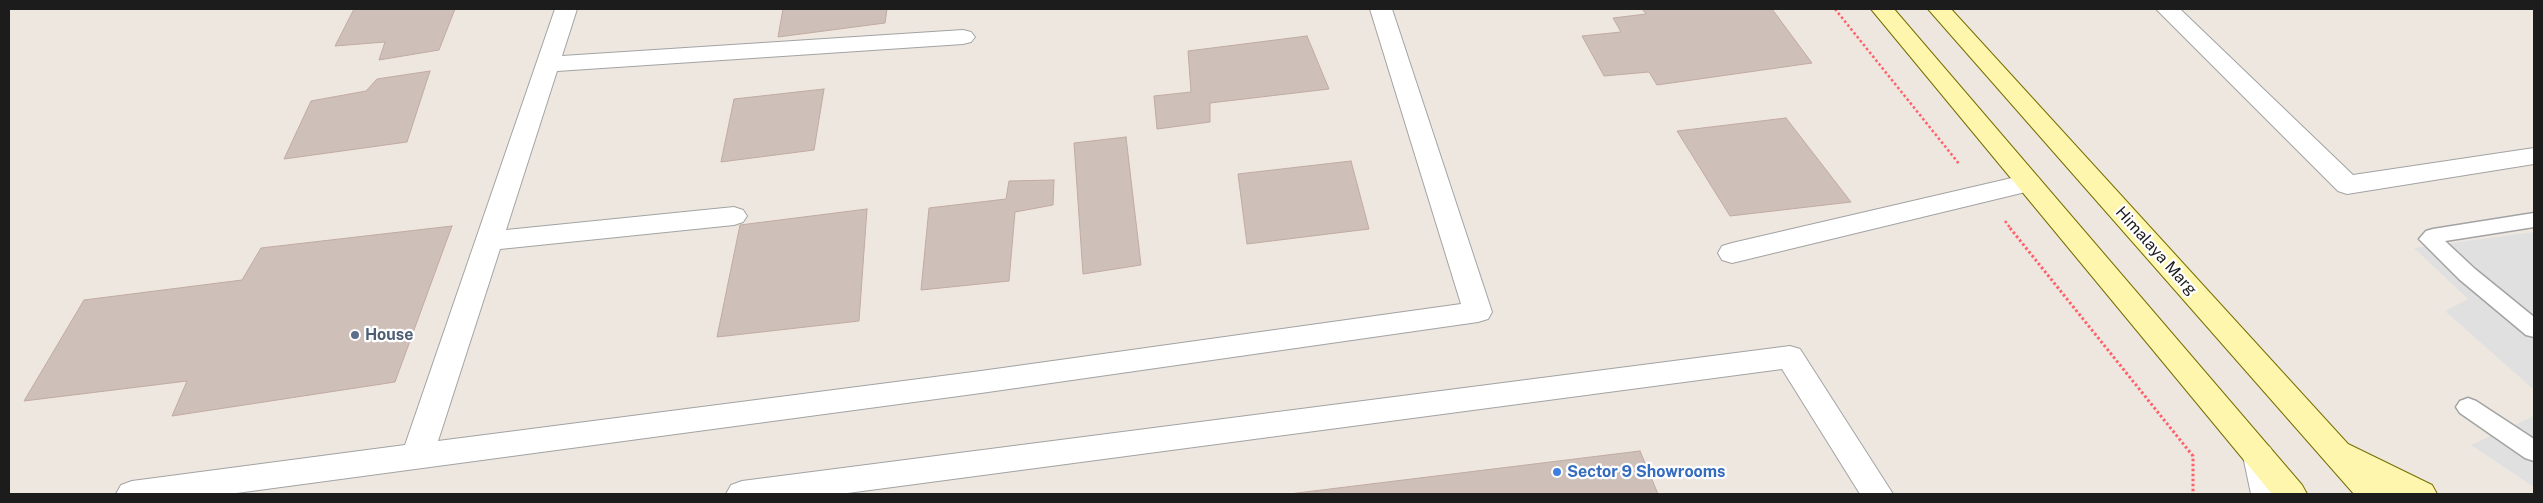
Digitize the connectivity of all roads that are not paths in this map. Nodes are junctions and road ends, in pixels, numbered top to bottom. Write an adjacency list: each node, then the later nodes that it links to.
1 (566, 9): 7 (street)
2 (1381, 9): 18 (street)
3 (1882, 9): 9 (main road)
4 (1939, 9): 17 (main road, Himalaya Marg)
5 (2167, 9): 8 (street)
6 (963, 37): 7 (street)
7 (548, 64): 12 (street)
8 (2534, 156)
9 (2029, 183): 13 (street); 19 (main road)
10 (734, 216): 12 (street)
11 (2534, 220): 14 (lane)
12 (489, 241): 18 (street)
13 (1732, 253)
14 (2534, 329)
15 (2468, 407): 16 (lane)
16 (2530, 445)
17 (2333, 449): 25 (main road, Himalaya Marg); 26 (main road)
18 (417, 456): 20 (street)
19 (2259, 456): 23 (street); 24 (main road)
20 (132, 494)
21 (742, 494): 22 (street)
22 (1877, 494)
23 (2267, 494)
24 (2291, 494)
25 (2373, 494)
26 (2421, 494)

